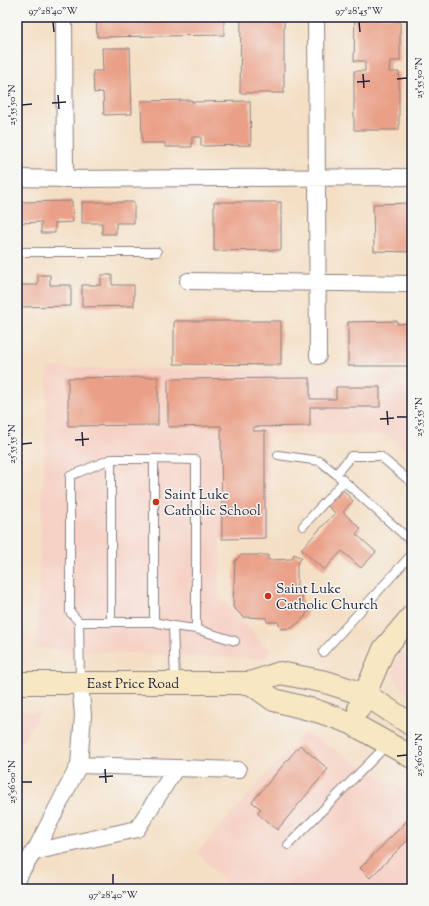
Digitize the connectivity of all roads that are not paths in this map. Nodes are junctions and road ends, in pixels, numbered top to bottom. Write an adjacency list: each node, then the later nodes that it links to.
1 (64, 17): 6 (street)
2 (316, 17): 3 (street)
3 (316, 177): 4 (street); 6 (street); 10 (street)
4 (412, 177)
5 (17, 178): 6 (street)
6 (65, 179)
7 (17, 252): 8 (lane)
8 (157, 252)
9 (188, 281): 10 (street)
10 (317, 283): 11 (street); 12 (street)
11 (412, 284)
12 (318, 356)
13 (278, 455): 16 (lane)
14 (111, 459): 15 (lane); 23 (lane); 24 (lane)
15 (154, 459): 25 (lane); 27 (lane)
16 (336, 474): 17 (lane); 18 (lane)
17 (344, 481): 19 (lane); 20 (lane)
18 (412, 483)
19 (303, 526)
20 (412, 542)
21 (412, 554): 29 (lane)
22 (412, 616): 34 (main road)
23 (79, 622): 24 (lane); 31 (lane)
24 (111, 622): 25 (lane)
25 (154, 622): 26 (lane)
26 (173, 626): 27 (lane); 32 (lane)
27 (196, 629): 28 (lane)
28 (235, 641)
29 (323, 652)
30 (17, 683): 31 (main road, East Price Road)
31 (80, 683): 32 (main road, East Price Road); 39 (street)
32 (175, 683): 33 (main road, East Price Road)
33 (250, 683): 34 (main road, East Price Road); 35 (main road)
34 (366, 695): 35 (main road); 36 (main road, East Price Road)
35 (351, 723): 37 (main road)
36 (412, 725)
37 (389, 744): 38 (main road); 42 (lane)
38 (412, 757)
39 (79, 765): 40 (street); 43 (street)
40 (176, 768): 41 (street); 43 (street)
41 (238, 770)
42 (288, 845)
43 (33, 852): 44 (street)
44 (17, 878)

